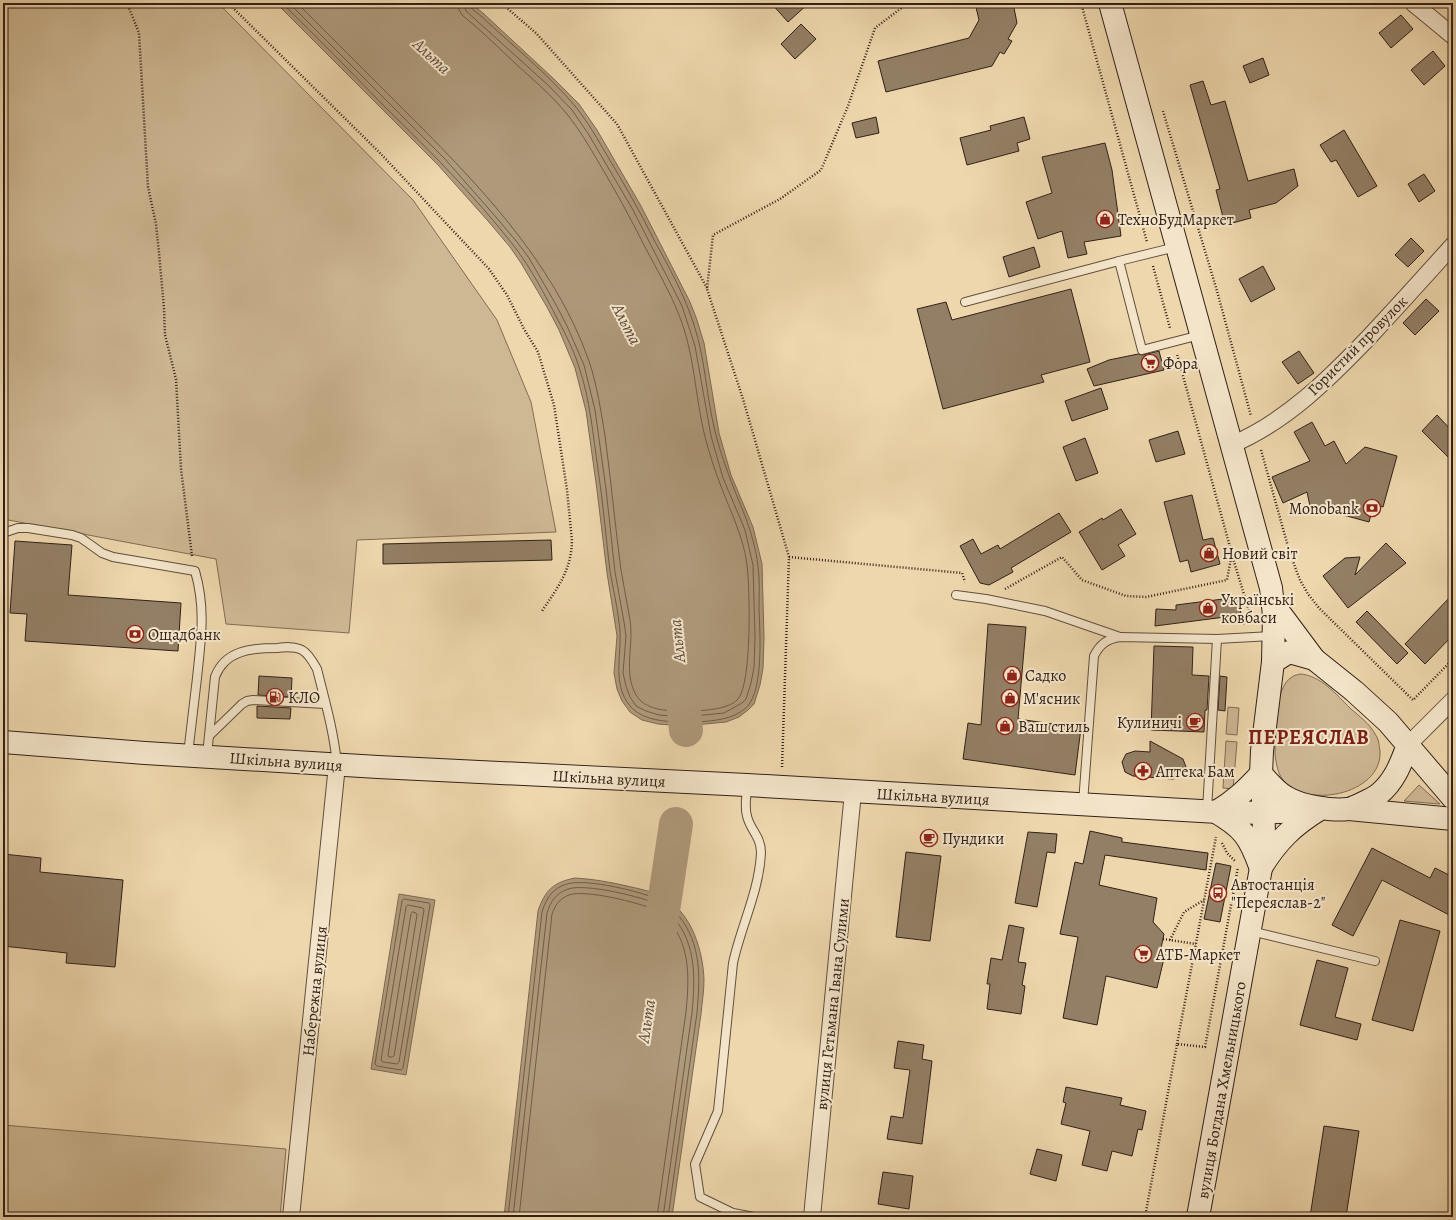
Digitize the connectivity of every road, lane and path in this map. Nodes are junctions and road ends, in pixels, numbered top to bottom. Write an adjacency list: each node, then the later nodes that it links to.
1 (128, 3): 22 (path)
2 (228, 3): 27 (path)
3 (501, 3): 14 (path)
4 (908, 3): 14 (path)
5 (1081, 3): 12 (path)
6 (1110, 3): 11 (main road)
7 (1413, 3): 8 (street)
8 (1452, 33)
9 (1162, 108): 18 (path)
10 (1453, 245): 18 (street, Гористий провулок)
11 (1177, 246): 12 (lane); 16 (main road)
12 (1150, 254): 13 (lane); 17 (path)
13 (1119, 261): 15 (lane); 17 (lane)
14 (707, 289): 21 (path)
15 (965, 302)
16 (1201, 335): 17 (lane); 19 (main road)
17 (1174, 342): 25 (path)
18 (1256, 433): 19 (street, Гористий провулок); 32 (path)
19 (1231, 445): 26 (main road)
20 (3, 533): 22 (lane)
21 (789, 557): 24 (path); 42 (path)
22 (194, 571): 38 (lane)
23 (956, 595): 24 (lane)
24 (970, 597): 25 (lane)
25 (986, 599): 29 (lane)
26 (1273, 604): 28 (main road); 31 (main road)
27 (542, 611)
28 (1274, 636): 30 (lane); 33 (main road)
29 (1120, 637): 30 (lane); 45 (lane)
30 (1217, 639): 48 (lane)
31 (1314, 658): 33 (main road); 37 (main road)
32 (1453, 659)
33 (1273, 662): 40 (main road, вулиця Богдана Хмельницького)
34 (1453, 700): 37 (street)
35 (325, 704): 38 (lane); 38 (lane); 39 (lane)
36 (3, 742): 38 (main road, Шкільна вулиця)
37 (1408, 744): 44 (main road); 47 (main road)
38 (201, 749): 39 (main road, Шкільна вулиця)
39 (336, 765): 41 (main road, Шкільна вулиця); 61 (street, Набережна вулиця)
40 (1261, 774): 46 (main road); 48 (main road); 49 (main road, вулиця Богдана Хмельницького)
41 (747, 785): 42 (main road, Шкільна вулиця); 62 (lane)
42 (781, 787): 43 (main road, Шкільна вулиця)
43 (853, 792): 45 (main road, Шкільна вулиця); 63 (street, вулиця Гетьмана Івана Сулими)
44 (1453, 798)
45 (1083, 805): 48 (main road, Шкільна вулиця)
46 (1322, 808): 47 (main road); 49 (main road, Шкільна вулиця); 53 (main road, вулиця Богдана Хмельницького)
47 (1349, 808): 50 (main road)
48 (1211, 811): 49 (main road, Шкільна вулиця); 53 (main road)
49 (1264, 813): 53 (main road, вулиця Богдана Хмельницького)
50 (1453, 818)
51 (1212, 834): 52 (path)
52 (1216, 836): 54 (path); 60 (path)
53 (1261, 868): 55 (main road, вулиця Богдана Хмельницького)
54 (1204, 900): 57 (path); 58 (path)
55 (1250, 931): 59 (lane); 65 (main road, вулиця Богдана Хмельницького)
56 (1163, 939): 57 (path)
57 (1170, 940): 58 (path)
58 (1196, 944): 60 (path)
59 (1375, 961)
60 (1178, 1044): 64 (path)
61 (291, 1217)
62 (754, 1217)
63 (812, 1217)
64 (1145, 1217)
65 (1198, 1217)

